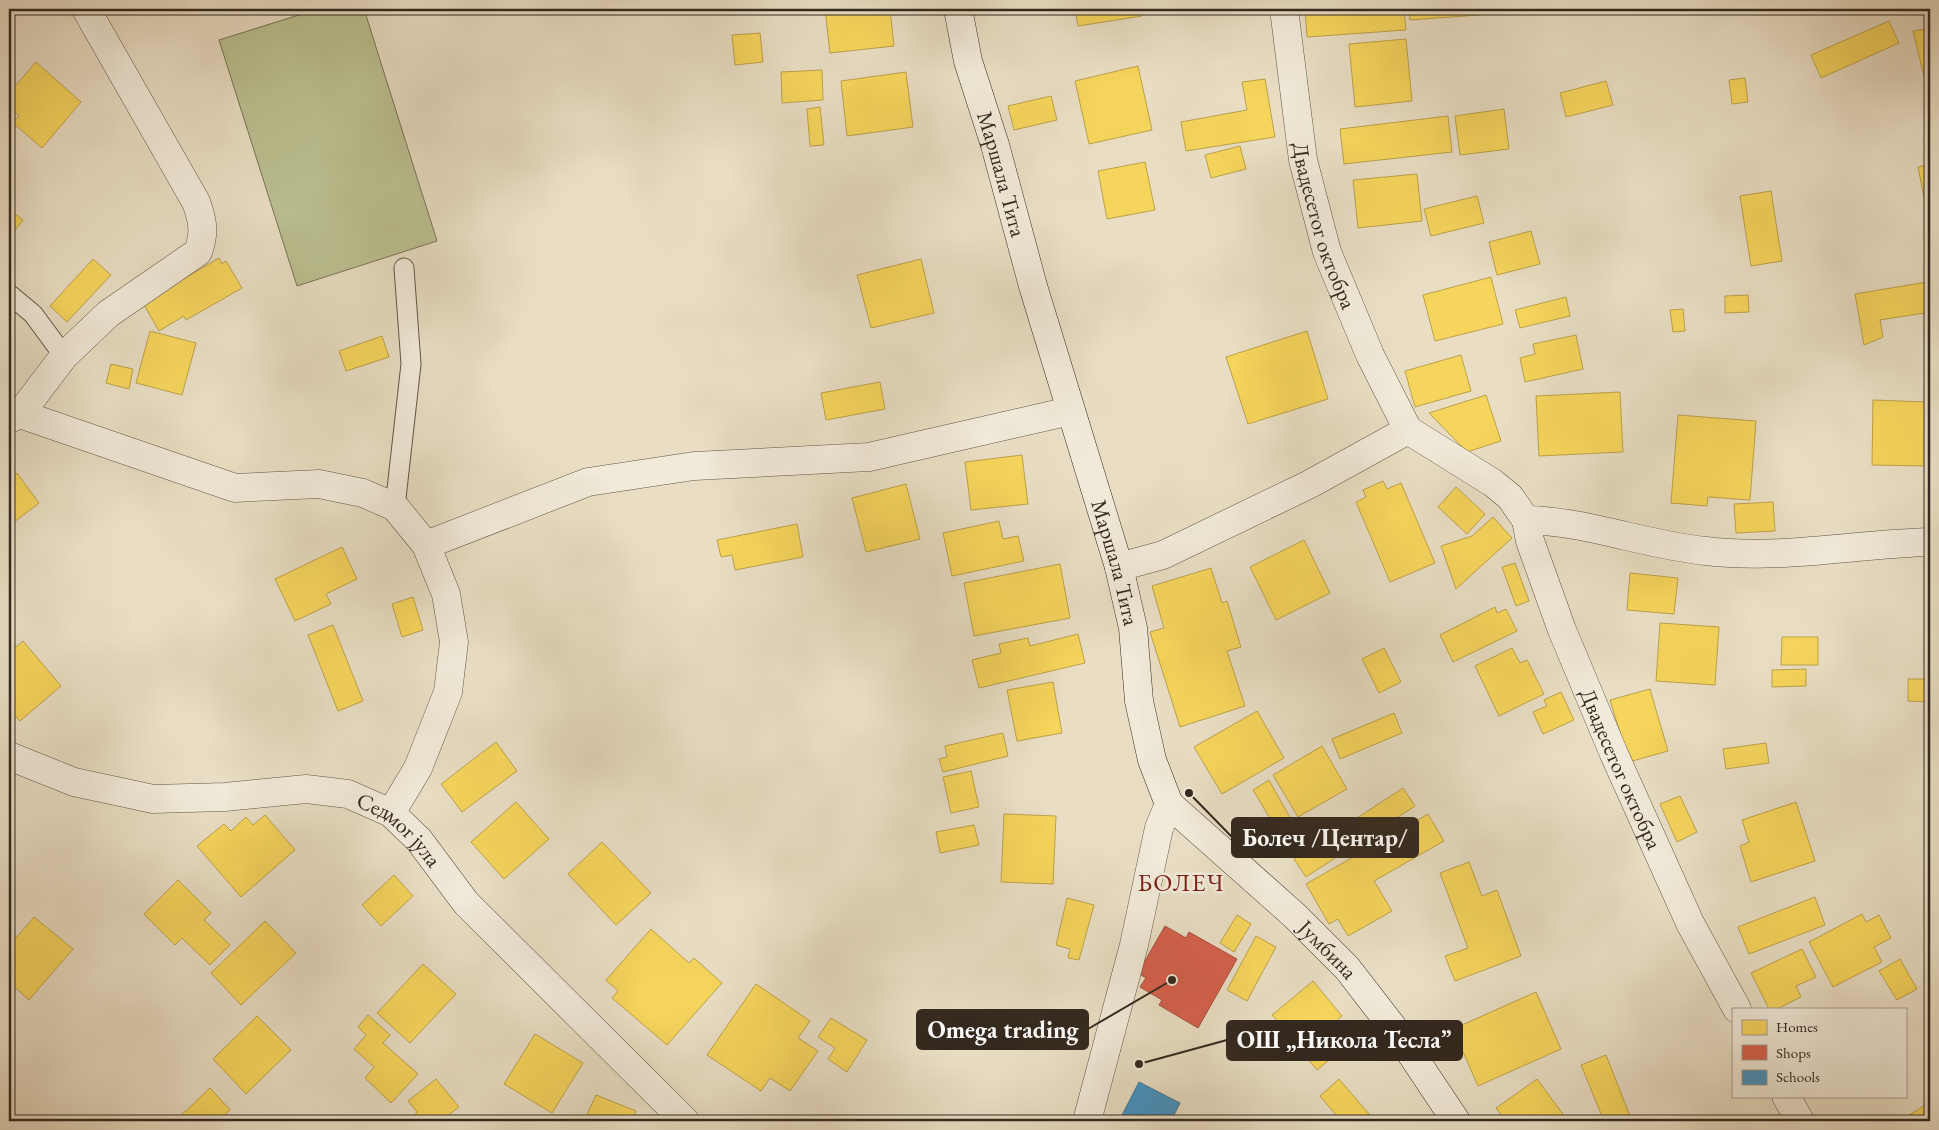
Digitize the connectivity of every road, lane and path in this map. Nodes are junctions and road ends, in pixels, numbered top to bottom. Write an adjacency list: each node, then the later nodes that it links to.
1 (86, 9): 6 (street)
2 (958, 9): 7 (street, Маршала Тита)
3 (1284, 9): 9 (street, Двадесетог октобра)
4 (404, 268): 10 (lane)
5 (9, 294): 6 (lane)
6 (64, 356): 8 (street)
7 (1070, 411): 13 (street); 14 (street, Маршала Тита)
8 (14, 416): 10 (street)
9 (1408, 430): 11 (street, Двадесетог октобра); 14 (street)
10 (395, 507): 13 (street)
11 (1526, 520): 12 (street); 18 (street, Двадесетог октобра)
12 (1930, 542)
13 (426, 545): 17 (street)
14 (1119, 567): 16 (street, Маршала Тита)
15 (9, 756): 17 (street, Седмог јула)
16 (1169, 804): 21 (street); 22 (street, Јумбина)
17 (391, 812): 20 (street, Седмог јула)
18 (1736, 1008)
19 (1787, 1098): 23 (street)
20 (685, 1121)
21 (1087, 1121)
22 (1456, 1121)
23 (1800, 1121)

